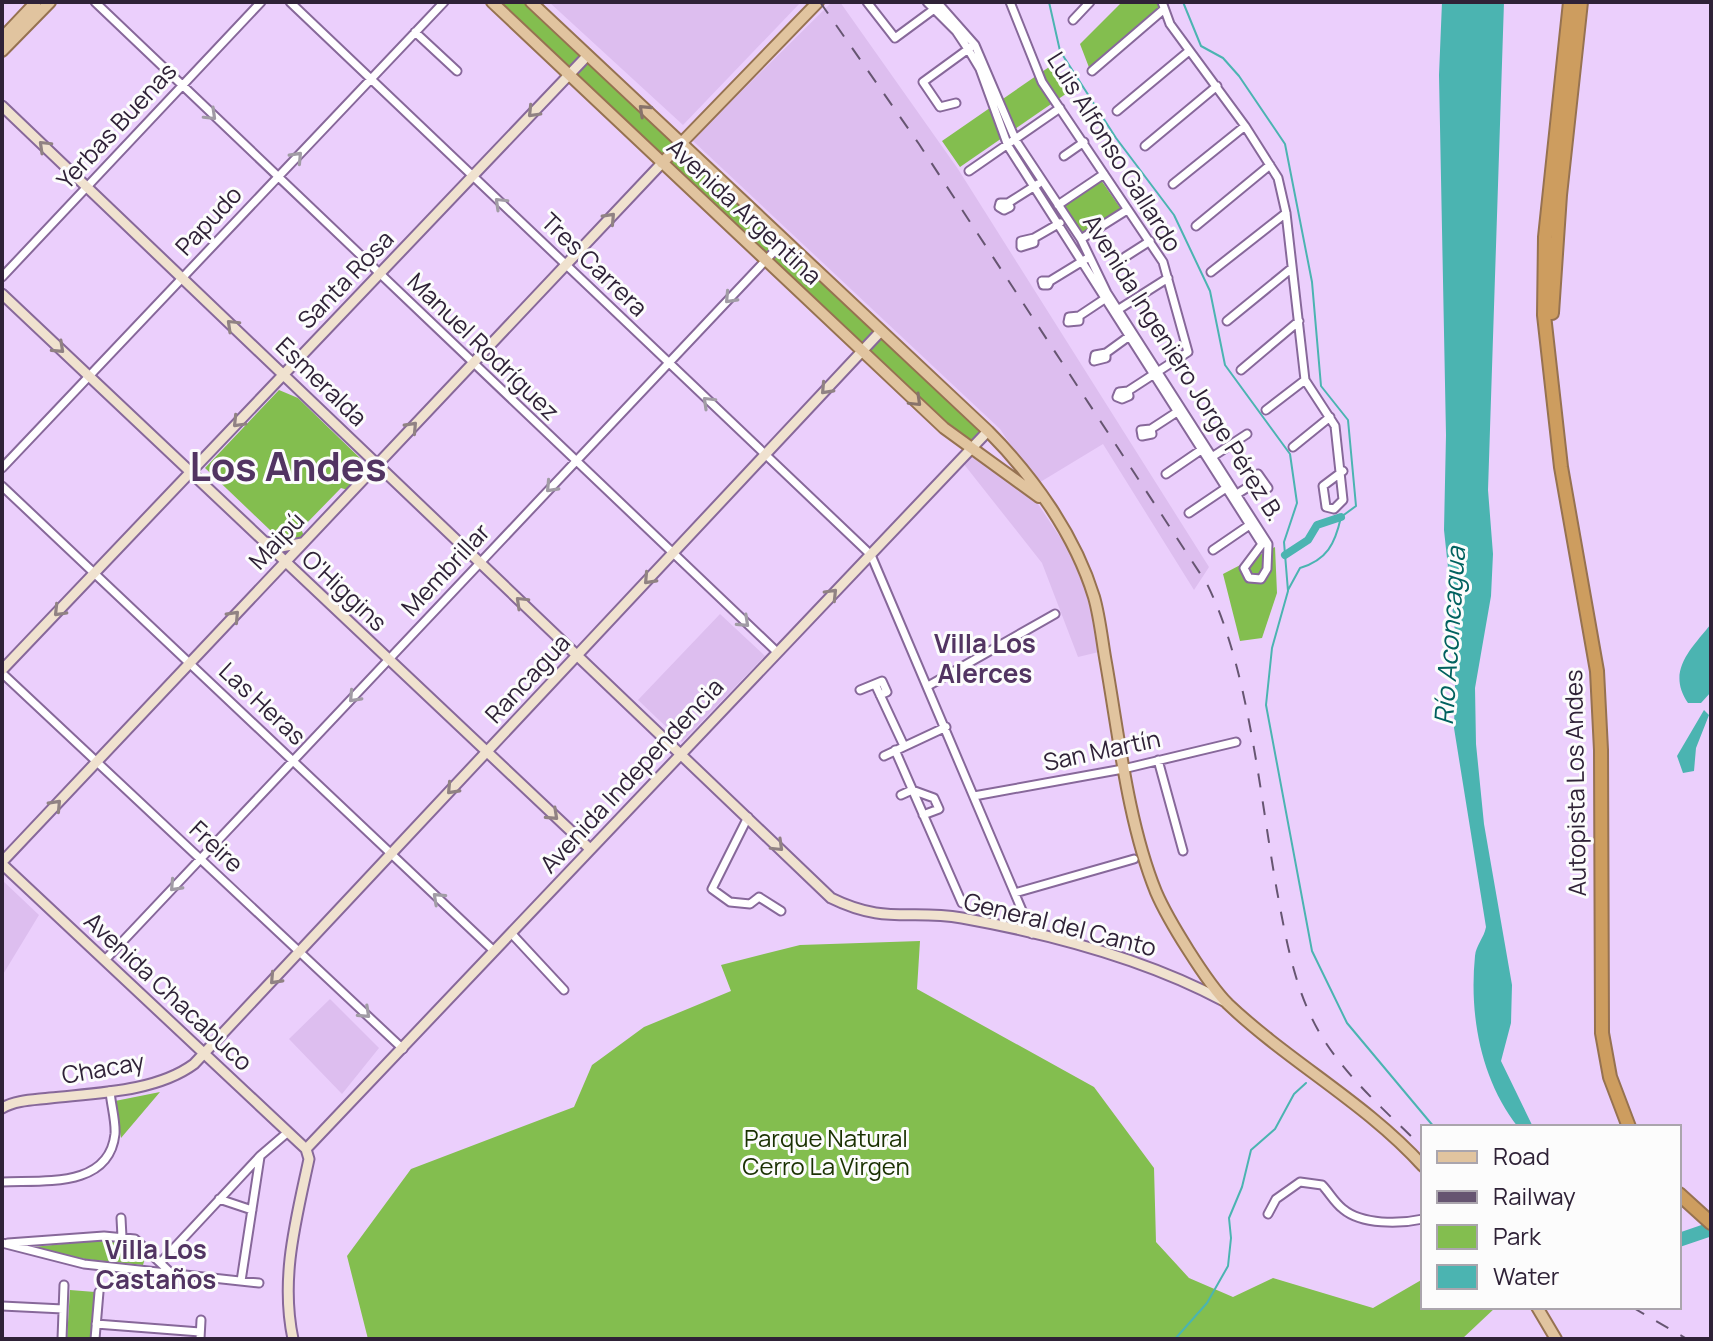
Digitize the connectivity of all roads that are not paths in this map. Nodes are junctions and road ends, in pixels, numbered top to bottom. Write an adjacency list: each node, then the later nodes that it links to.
1 (36, 2): 20 (main road)
2 (50, 2): 22 (main road)
3 (95, 2): 29 (street, Manuel Rodríguez)
4 (261, 2): 29 (street, Yerbas Buenas)
5 (290, 2): 28 (street, Tres Carrera)
6 (444, 2): 19 (street, Papudo)
7 (492, 2): 27 (main road, Avenida Argentina)
8 (531, 2): 24 (main road, Avenida Argentina)
9 (818, 2): 37 (main road, Maipú)
10 (867, 2): 16 (street)
11 (927, 2): 16 (street, Avenida Ingeniero Jorge Pérez B.)
12 (1010, 2): 33 (street, Luis Alfonso Gallardo)
13 (1090, 2): 18 (street)
14 (1570, 2): 89 (highway, Autopista Los Andes)
15 (1581, 2): 89 (highway, Autopista Los Andes)
16 (938, 4): 21 (street, Avenida Ingeniero Jorge Pérez B.)
17 (1163, 6): 23 (street); 26 (street)
18 (1073, 20)
19 (415, 32): 25 (street); 28 (street, Papudo)
20 (2, 38)
21 (972, 47): 31 (street); 38 (street, Avenida Ingeniero Jorge Pérez B.)
22 (2, 51)
23 (1189, 51): 30 (street); 34 (street)
24 (587, 56): 27 (main road, Santa Rosa); 37 (main road, Avenida Argentina, one-way to 24)
25 (457, 71)
26 (1092, 71)
27 (569, 75): 41 (main road, Avenida Argentina); 45 (main road, Santa Rosa, one-way to 45)
28 (371, 79): 45 (street, Tres Carrera); 46 (street, Papudo, one-way to 28)
29 (181, 86): 46 (street, Manuel Rodríguez, one-way to 46); 49 (street, Yerbas Buenas)
30 (1217, 86): 35 (street); 39 (street)
31 (956, 103)
32 (2, 106): 49 (main road, Esmeralda, one-way to 32)
33 (1060, 108): 36 (street, Luis Alfonso Gallardo); 38 (street)
34 (1117, 111)
35 (1245, 126): 42 (street); 48 (street)
36 (1084, 142): 40 (street); 44 (street, Luis Alfonso Gallardo)
37 (680, 144): 41 (main road, Maipú); 59 (main road, Avenida Argentina)
38 (1012, 144): 43 (street); 47 (street, Avenida Ingeniero Jorge Pérez B.)
39 (1145, 146)
40 (1064, 156)
41 (662, 163): 62 (main road, Avenida Argentina); 63 (main road, Maipú, one-way to 41)
42 (1270, 165): 53 (street); 55 (street)
43 (969, 171)
44 (1104, 174): 51 (street); 52 (street, Luis Alfonso Gallardo)
45 (472, 176): 63 (street, Tres Carrera, one-way to 45); 66 (main road, Santa Rosa)
46 (277, 178): 66 (street, Manuel Rodríguez); 68 (street, Papudo)
47 (1038, 183): 50 (street); 51 (street, Avenida Ingeniero Jorge Pérez B.); 54 (street, Avenida Ingeniero Jorge Pérez B.)
48 (1173, 184)
49 (87, 187): 67 (street, Yerbas Buenas); 68 (main road, Esmeralda)
50 (1008, 203)
51 (1058, 205): 57 (street, Avenida Ingeniero Jorge Pérez B.)
52 (1127, 210): 57 (street); 58 (street, Luis Alfonso Gallardo)
53 (1286, 213): 64 (street); 65 (street)
54 (1060, 223): 56 (street); 61 (street, Avenida Ingeniero Jorge Pérez B.)
55 (1196, 226)
56 (1034, 238)
57 (1081, 239): 61 (street, Avenida Ingeniero Jorge Pérez B.)
58 (1150, 241): 60 (street); 69 (street, Luis Alfonso Gallardo)
59 (783, 242): 62 (street, Membrillar); 77 (main road, Avenida Argentina)
60 (1125, 257)
61 (1085, 260): 70 (street); 72 (street, Avenida Ingeniero Jorge Pérez B.); 73 (street, Avenida Ingeniero Jorge Pérez B.)
62 (765, 261): 79 (main road, Avenida Argentina); 82 (street, Membrillar, one-way to 82)
63 (565, 265): 81 (main road, Maipú); 82 (street, Tres Carrera)
64 (1292, 268): 75 (street); 76 (street)
65 (1211, 272)
66 (379, 275): 81 (street, Manuel Rodríguez); 85 (main road, Santa Rosa)
67 (2, 277)
68 (182, 278): 85 (main road, Esmeralda, one-way to 68); 86 (street, Papudo)
69 (1168, 278): 73 (street); 84 (street, Luis Alfonso Gallardo)
70 (1050, 281)
71 (2, 294): 86 (main road, O'Higgins, one-way to 86)
72 (1103, 300): 73 (street, Avenida Ingeniero Jorge Pérez B.); 74 (street)
73 (1116, 311): 78 (street, Avenida Ingeniero Jorge Pérez B.); 84 (street, Avenida Ingeniero Jorge Pérez B.)
74 (1079, 316)
75 (1227, 321)
76 (1299, 321): 83 (street); 87 (street)
77 (880, 332): 79 (main road, Rancagua); 96 (main road, Avenida Argentina)
78 (1128, 337): 80 (street); 84 (street, Avenida Ingeniero Jorge Pérez B.)
79 (863, 350): 99 (main road, Avenida Argentina, one-way to 99); 103 (main road, Rancagua, one-way to 103)
80 (1106, 353)
81 (472, 364): 105 (street, Manuel Rodríguez); 106 (main road, Maipú, one-way to 81)
82 (668, 364): 103 (street, Tres Carrera, one-way to 82); 105 (street, Membrillar)
83 (1241, 370)
84 (1155, 374): 90 (street); 93 (street, Avenida Ingeniero Jorge Pérez B.); 104 (street, Avenida Ingeniero Jorge Pérez B.)
85 (283, 375): 88 (main road, Santa Rosa); 91 (main road, Esmeralda)
86 (89, 376): 107 (street, Papudo); 109 (main road, O'Higgins)
87 (1305, 380): 92 (street); 94 (street)
88 (272, 387): 91 (main road); 102 (main road, Santa Rosa, one-way to 102)
89 (1552, 388): 174 (highway, Autopista Los Andes)
90 (1128, 391)
91 (302, 392): 101 (main road, Esmeralda)
92 (1266, 410)
93 (1177, 412): 95 (street); 100 (street, Avenida Ingeniero Jorge Pérez B.)
94 (1330, 417): 98 (street); 108 (street)
95 (1151, 429)
96 (988, 431): 99 (main road, Avenida Independencia); 117 (main road, Avenida Argentina)
97 (1247, 434): 104 (street)
98 (1293, 447)
99 (969, 449): 117 (main road, Avenida Argentina); 124 (main road, Avenida Independencia)
100 (1201, 450): 104 (street); 110 (street); 114 (street, Avenida Ingeniero Jorge Pérez B.)
101 (363, 451): 106 (main road, Esmeralda); 111 (main road)
102 (206, 455): 109 (main road, Santa Rosa); 113 (main road)
103 (764, 456): 123 (main road, Rancagua); 124 (street, Tres Carrera)
104 (1212, 457): 116 (street, Avenida Ingeniero Jorge Pérez B.)
105 (575, 462): 123 (street, Manuel Rodríguez); 126 (street, Membrillar, one-way to 126)
106 (377, 464): 111 (main road, Maipú); 126 (main road, Esmeralda)
107 (2, 468)
108 (1343, 471): 108 (street)
109 (190, 473): 113 (main road, O'Higgins); 127 (main road, Santa Rosa)
110 (1166, 474)
111 (361, 482): 121 (main road, Maipú)
112 (2, 486): 127 (street, Las Heras)
113 (204, 486): 120 (main road, O'Higgins)
114 (1226, 488): 118 (street); 119 (street, Avenida Ingeniero Jorge Pérez B.)
115 (1268, 488): 116 (street)
116 (1237, 494): 119 (street, Avenida Ingeniero Jorge Pérez B.)
117 (1046, 501): 146 (main road, Avenida Argentina)
118 (1189, 513)
119 (1252, 523): 119 (street, Avenida Ingeniero Jorge Pérez B.); 122 (street)
120 (259, 539): 121 (main road); 125 (main road, O'Higgins)
121 (305, 541): 125 (main road, Maipú)
122 (1213, 550)
123 (672, 554): 129 (street, Manuel Rodríguez, one-way to 129); 130 (main road, Rancagua, one-way to 130)
124 (871, 555): 129 (main road, Avenida Independencia, one-way to 124); 134 (street)
125 (285, 562): 131 (main road, O'Higgins); 132 (main road, Maipú, one-way to 125)
126 (480, 563): 130 (main road, Esmeralda, one-way to 126); 131 (street, Membrillar)
127 (94, 573): 132 (street, Las Heras); 133 (main road, Santa Rosa, one-way to 133)
128 (1055, 614): 134 (street)
129 (777, 652): 141 (main road, Avenida Independencia)
130 (577, 655): 140 (main road, Rancagua); 141 (main road, Esmeralda)
131 (388, 660): 140 (main road, O'Higgins); 144 (street, Membrillar, one-way to 144)
132 (190, 663): 144 (street, Las Heras); 145 (main road, Maipú)
133 (2, 671): 145 (street, Freire)
134 (928, 686): 136 (street)
135 (860, 690): 138 (street)
136 (946, 727): 138 (street); 149 (street)
137 (1236, 742): 143 (street, San Martín)
138 (904, 746): 139 (street)
139 (895, 750): 142 (street); 147 (street)
140 (486, 753): 152 (main road, O'Higgins, one-way to 152); 154 (main road, Rancagua, one-way to 154)
141 (683, 753): 151 (main road, General del Canto); 152 (main road, Avenida Independencia)
142 (884, 756)
143 (1158, 760): 146 (street, San Martín); 153 (street)
144 (293, 761): 154 (street, Las Heras); 155 (street, Membrillar)
145 (97, 762): 155 (street, Freire); 157 (main road, Maipú, one-way to 145)
146 (1123, 769): 149 (street, San Martín); 169 (main road, Avenida Argentina)
147 (912, 790): 148 (street); 150 (street); 150 (street)
148 (901, 795)
149 (974, 796): 160 (street)
150 (923, 815): 161 (street)
151 (748, 817): 159 (street); 164 (main road, General del Canto, one-way to 164)
152 (590, 849): 163 (main road, Avenida Independencia)
153 (1183, 851)
154 (392, 854): 165 (street, Las Heras, one-way to 154); 166 (main road, Rancagua)
155 (200, 859): 166 (street, Freire); 167 (street, Membrillar, one-way to 167)
156 (1134, 859): 160 (street)
157 (2, 863): 167 (main road, Avenida Chacabuco)
158 (702, 886): 159 (street)
159 (712, 889): 162 (street)
160 (1015, 893): 164 (street)
161 (962, 903)
162 (781, 911)
163 (511, 933): 165 (main road, Avenida Independencia); 168 (street)
164 (1032, 934): 169 (main road, General del Canto)
165 (494, 951): 170 (main road, Avenida Independencia)
166 (300, 952): 170 (street, Freire, one-way to 170); 171 (main road, Rancagua, one-way to 171)
167 (105, 960): 171 (main road, Avenida Chacabuco)
168 (564, 990)
169 (1226, 1002): 178 (main road, General del Canto)
170 (404, 1049): 176 (main road, Avenida Independencia)
171 (205, 1054): 172 (main road, Chacay); 175 (main road, Avenida Chacabuco)
172 (110, 1091): 173 (main road, Chacay); 179 (street)
173 (2, 1108)
174 (1628, 1125)
175 (288, 1132): 176 (main road, Avenida Chacabuco); 177 (street)
176 (306, 1149): 207 (main road)
177 (260, 1156): 181 (street); 182 (street)
178 (1421, 1164)
179 (2, 1182)
180 (1681, 1196): 186 (highway)
181 (219, 1199): 182 (street); 190 (street)
182 (252, 1210): 193 (street)
183 (1268, 1214): 185 (street)
184 (121, 1218): 187 (street)
185 (1421, 1219)
186 (1711, 1223)
187 (122, 1237): 188 (street); 189 (street)
188 (2, 1243): 191 (street)
189 (152, 1252): 190 (street); 191 (street)
190 (161, 1262): 192 (street)
191 (144, 1271): 192 (street)
192 (172, 1274): 193 (street)
193 (241, 1281): 194 (street)
194 (259, 1283)
195 (64, 1285): 198 (street)
196 (99, 1292): 201 (street)
197 (2, 1306): 198 (street)
198 (63, 1309): 204 (street)
199 (1538, 1309): 208 (main road)
200 (201, 1320): 203 (street)
201 (96, 1324): 202 (street); 205 (street)
202 (150, 1329): 203 (street); 206 (street)
203 (200, 1336)
204 (62, 1339)
205 (95, 1339)
206 (150, 1339)
207 (293, 1339)
208 (1556, 1339)

